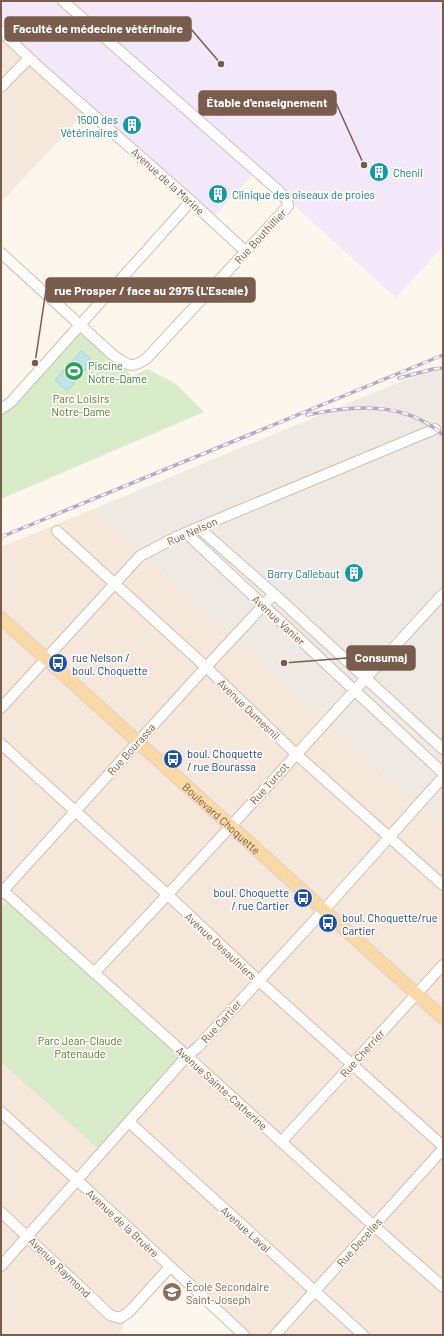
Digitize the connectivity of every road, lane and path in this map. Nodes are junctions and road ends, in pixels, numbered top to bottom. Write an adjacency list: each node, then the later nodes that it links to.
1 (63, 1): 6 (street, Rue Bouthillier)
2 (1, 32): 3 (street, Avenue de la Marine)
3 (29, 58): 4 (street); 5 (street, Avenue de la Marine)
4 (1, 87)
5 (191, 201): 6 (street, Avenue de la Marine); 8 (street)
6 (245, 251): 8 (street, Rue Bouthillier)
7 (1, 253): 8 (street, Rue Bouthillier)
8 (80, 325): 9 (street)
9 (1, 409)
10 (436, 429): 11 (street, Rue Nelson)
11 (199, 528): 13 (street, Rue Nelson); 14 (street, Avenue Vanier)
12 (57, 531): 16 (street, Avenue Dumesnil)
13 (186, 533): 15 (street, Avenue Vanier); 16 (street, Rue Nelson)
14 (248, 570): 15 (street); 17 (street, Avenue Vanier)
15 (236, 581): 19 (street, Avenue Vanier)
16 (115, 583): 21 (street, Rue Nelson); 22 (street, Avenue Dumesnil)
17 (274, 594): 19 (street, Rue Bourassa); 23 (street, Avenue Vanier)
18 (443, 594): 23 (street, Rue Turcot)
19 (264, 606): 22 (street, Rue Bourassa); 24 (street, Avenue Vanier)
20 (1, 618): 21 (main road, Boulevard Choquette)
21 (46, 658): 25 (street, Rue Nelson); 26 (main road, Boulevard Choquette)
22 (206, 667): 26 (street, Rue Bourassa); 29 (street, Avenue Dumesnil)
23 (365, 678): 24 (street, Rue Turcot); 28 (street, Avenue Vanier)
24 (354, 690): 29 (street, Rue Turcot); 30 (street, Avenue Vanier)
25 (1, 708)
26 (138, 742): 32 (street, Rue Bourassa); 33 (main road, Boulevard Choquette)
27 (1, 744): 32 (street, Avenue Desaulniers)
28 (443, 749)
29 (296, 754): 33 (street, Rue Turcot); 34 (street, Avenue Dumesnil)
30 (443, 773)
31 (443, 777): 34 (street, Rue Cartier)
32 (75, 811): 36 (street, Rue Bourassa); 37 (street, Avenue Desaulniers)
33 (231, 826): 37 (street, Rue Turcot); 38 (main road, Boulevard Choquette)
34 (389, 837): 35 (street, Avenue Dumesnil); 38 (street, Rue Cartier)
35 (443, 885)
36 (2, 891): 40 (street, Avenue Sainte-Catherine)
37 (168, 895): 40 (street, Rue Turcot); 41 (street, Avenue Desaulniers)
38 (324, 910): 41 (street, Rue Cartier); 42 (main road, Boulevard Choquette)
39 (443, 965): 42 (street, Rue Cherrier)
40 (95, 972): 44 (street, Avenue Sainte-Catherine)
41 (258, 980): 44 (street, Rue Cartier); 45 (street, Avenue Desaulniers)
42 (417, 994): 43 (main road, Boulevard Choquette); 45 (street, Rue Cherrier)
43 (443, 1018)
44 (187, 1056): 47 (street, Rue Cartier); 48 (street, Avenue Sainte-Catherine)
45 (352, 1064): 48 (street, Rue Cherrier); 49 (street, Avenue Desaulniers)
46 (1, 1112): 50 (street, Avenue de la Bruère)
47 (129, 1122): 50 (street, Rue Cartier); 57 (street, Avenue Laval)
48 (281, 1142): 52 (street, Avenue Sainte-Catherine)
49 (443, 1148): 52 (street, Rue Decelles)
50 (77, 1180): 53 (street, Rue Cartier); 55 (street, Avenue de la Bruère)
51 (1, 1212): 53 (street, Avenue Raymond)
52 (374, 1226): 56 (street, Avenue Sainte-Catherine); 57 (street, Rue Decelles)
53 (27, 1236): 54 (street, Rue Cartier); 55 (street, Avenue Raymond)
54 (1, 1266)
55 (170, 1267): 58 (street, Avenue de la Bruère)
56 (443, 1287)
57 (314, 1292): 59 (street, Rue Decelles); 60 (street, Avenue Laval)
58 (244, 1335)
59 (275, 1335)
60 (363, 1335)

